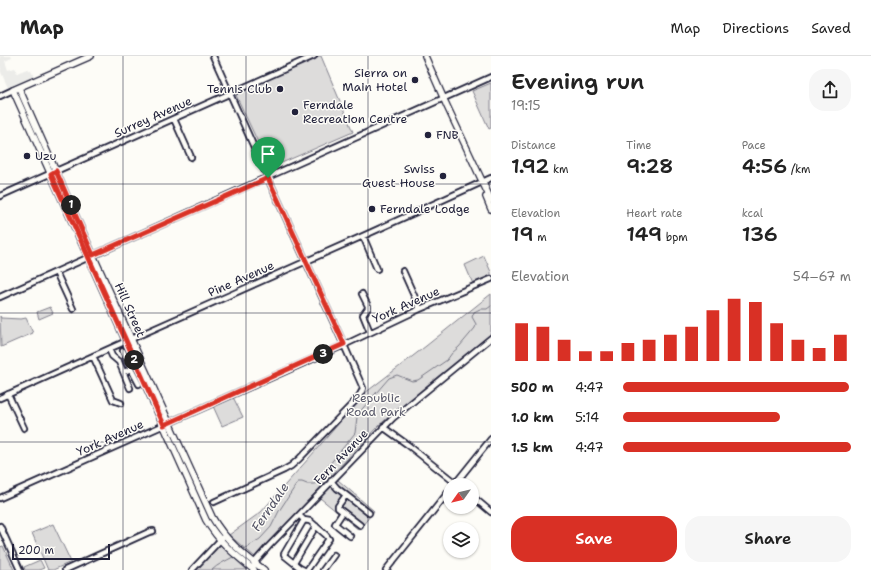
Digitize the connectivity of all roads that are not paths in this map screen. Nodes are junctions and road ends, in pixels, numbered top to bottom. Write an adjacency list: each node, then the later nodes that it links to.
1 (91, 56): 6 (main road)
2 (213, 56): 7 (street)
3 (314, 56): 7 (street, Surrey Avenue)
4 (425, 56): 9 (main road)
5 (491, 77): 9 (street)
6 (16, 89): 8 (street); 12 (main road, Hill Street)
7 (230, 94): 10 (street, Surrey Avenue); 13 (street)
8 (0, 96)
9 (443, 98): 13 (street); 15 (main road)
10 (174, 119): 11 (street); 12 (street, Surrey Avenue)
11 (192, 157)
12 (54, 172): 16 (street, Surrey Avenue); 20 (main road, Hill Street)
13 (268, 178): 20 (street); 21 (street)
14 (491, 178): 15 (street, Pine Avenue)
15 (481, 182): 17 (main road); 18 (main road); 19 (street, Pine Avenue)
16 (0, 196)
17 (491, 200)
18 (491, 209)
19 (363, 236): 21 (street, Pine Avenue); 22 (street)
20 (90, 256): 24 (street); 32 (main road, Hill Street)
21 (306, 261): 32 (street, Pine Avenue); 33 (street)
22 (377, 268)
23 (403, 271): 29 (street)
24 (56, 272): 27 (street); 28 (street)
25 (491, 279): 29 (street, York Avenue)
26 (362, 294): 30 (street)
27 (0, 297)
28 (73, 309)
29 (420, 309): 30 (street, York Avenue)
30 (370, 332): 33 (street, York Avenue)
31 (491, 338): 45 (street, Fern Avenue)
32 (128, 340): 34 (street, Pine Avenue); 44 (main road, Hill Street)
33 (344, 344): 44 (street, York Avenue); 54 (street)
34 (109, 349): 36 (street, Pine Avenue); 38 (street)
35 (123, 351): 37 (street)
36 (93, 356): 41 (street, Pine Avenue); 43 (street)
37 (131, 369): 38 (street); 39 (street)
38 (124, 372): 40 (street)
39 (138, 384)
40 (130, 388)
41 (8, 394): 42 (street, Pine Avenue); 46 (street)
42 (0, 398)
43 (121, 403)
44 (166, 424): 52 (street, York Avenue); 66 (main road, Hill Street)
45 (383, 427): 48 (street); 50 (street, Fern Avenue)
46 (24, 428)
47 (491, 439): 49 (street)
48 (449, 478)
49 (461, 478)
50 (331, 481): 51 (street); 59 (street, Fern Avenue)
51 (346, 496): 56 (street); 58 (street)
52 (0, 498)
53 (443, 499): 78 (street)
54 (214, 502)
55 (479, 502): 57 (street)
56 (343, 512): 61 (street); 65 (street)
57 (491, 512)
58 (369, 513)
59 (299, 515): 60 (street); 69 (street, Fern Avenue)
60 (304, 520): 63 (street); 70 (street)
61 (360, 525)
62 (0, 526): 71 (street)
63 (316, 526): 70 (street); 76 (street)
64 (153, 531): 72 (street)
65 (350, 536)
66 (222, 538): 67 (main road, Hill Street); 73 (street)
67 (240, 555): 69 (main road, Hill Street); 74 (main road, Hill Street)
68 (334, 555): 77 (street)
69 (254, 562): 74 (street); 75 (main road, Hill Street)
70 (294, 563): 76 (street)
71 (20, 570)
72 (65, 570)
73 (192, 570)
74 (254, 570)
75 (264, 570)
76 (306, 570)
77 (323, 570)
78 (386, 570)

